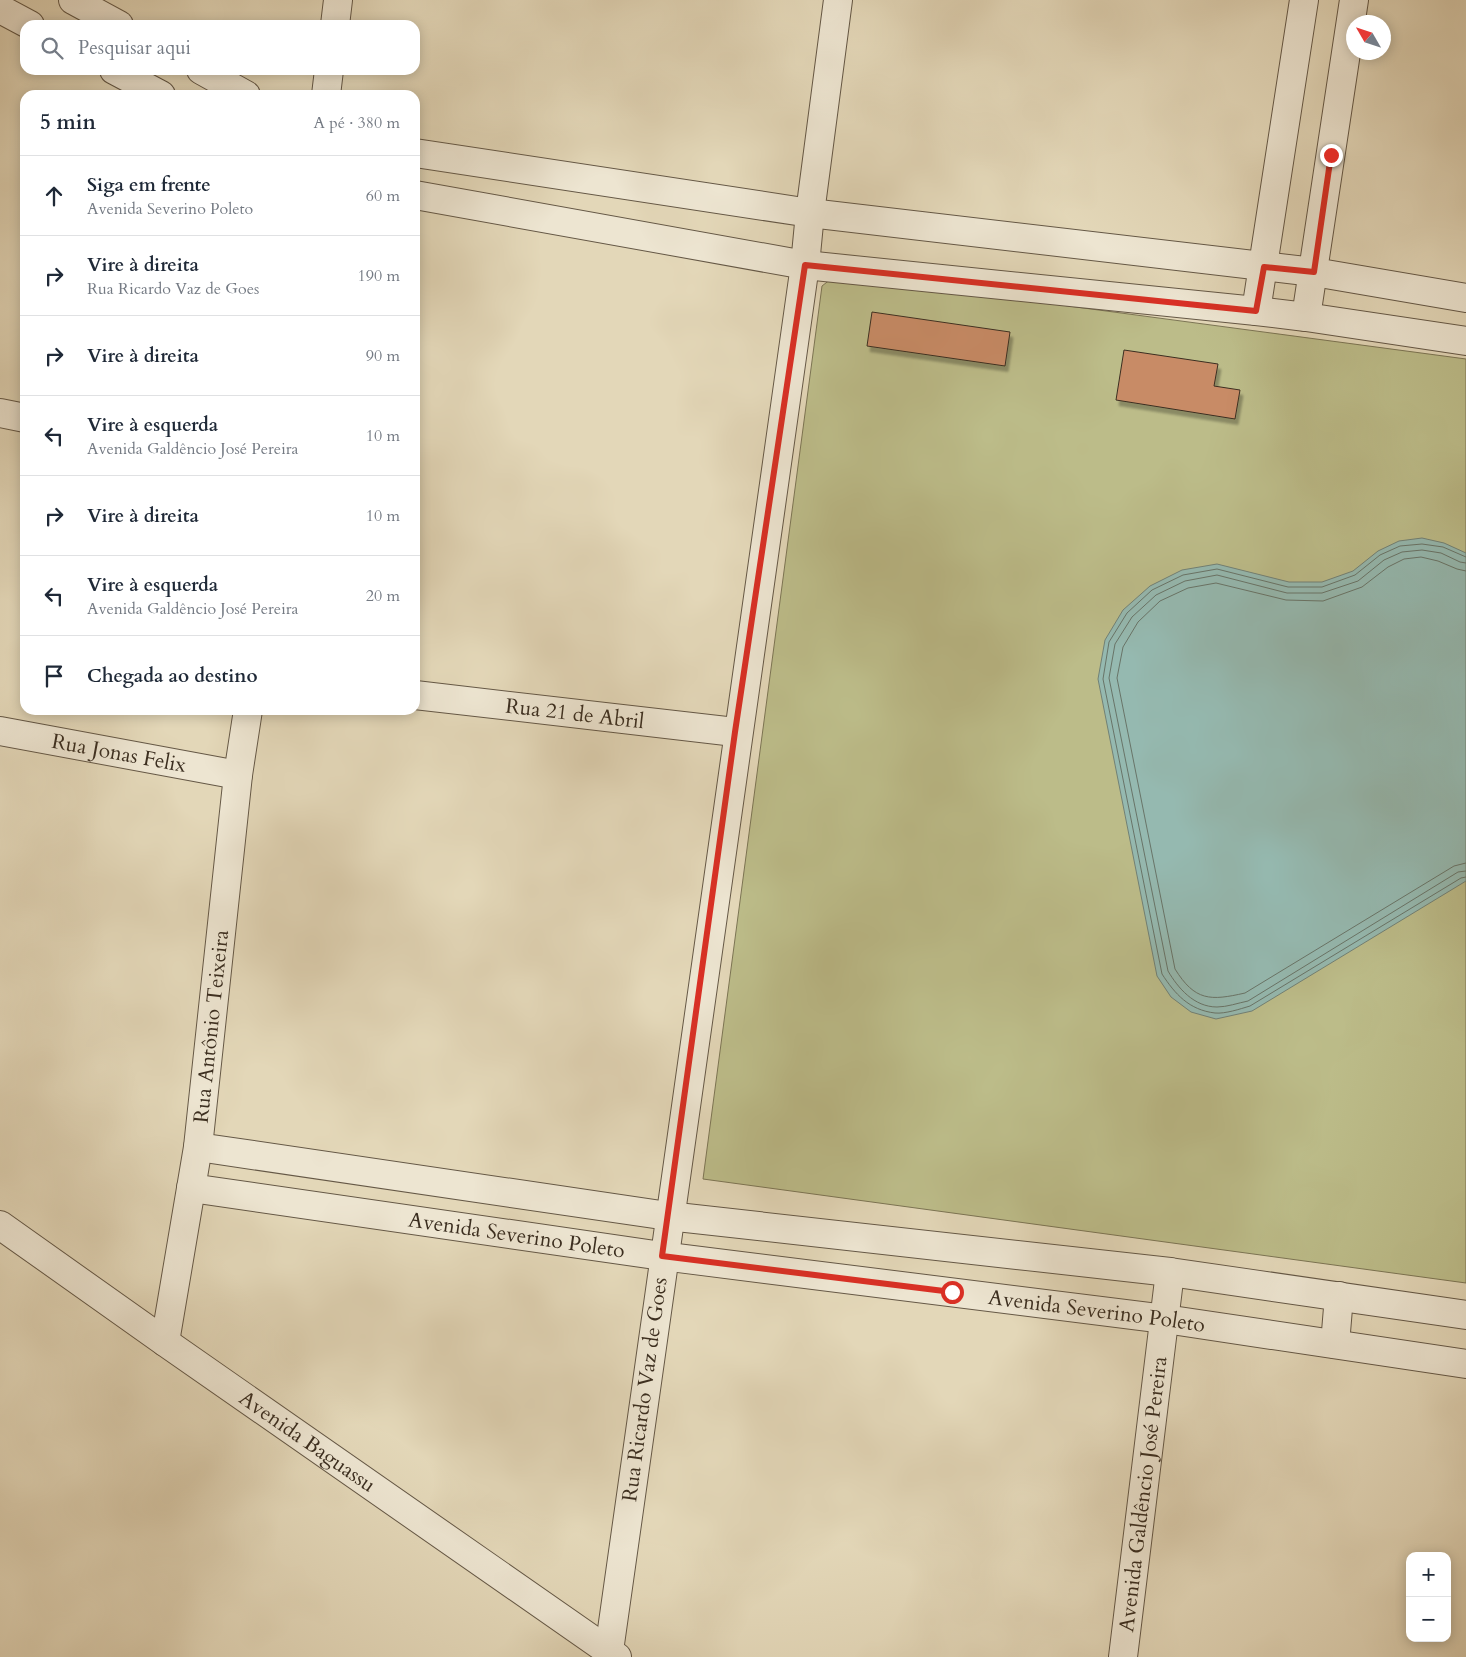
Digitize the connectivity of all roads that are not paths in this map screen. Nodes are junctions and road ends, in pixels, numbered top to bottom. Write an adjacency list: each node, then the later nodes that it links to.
1 (74, 0): 8 (street)
2 (338, 0): 9 (street)
3 (838, 0): 18 (street, Rua Ricardo Vaz de Goes)
4 (1304, 0): 20 (street)
5 (1354, 0): 21 (street)
6 (0, 9): 7 (street)
7 (21, 20)
8 (110, 20)
9 (336, 20)
10 (123, 75): 13 (street)
11 (209, 75): 14 (street)
12 (328, 75): 15 (street)
13 (152, 90)
14 (237, 90)
15 (327, 90)
16 (420, 155): 18 (street)
17 (420, 196): 19 (street)
18 (810, 213): 19 (street, Rua Ricardo Vaz de Goes); 20 (street)
19 (805, 265): 23 (street); 31 (street, Rua Ricardo Vaz de Goes)
20 (1264, 267): 21 (street); 23 (street)
21 (1314, 272): 22 (street); 24 (street)
22 (1466, 298)
23 (1256, 311): 24 (street)
24 (1306, 317): 25 (street)
25 (1466, 341)
26 (0, 413): 27 (street)
27 (20, 417)
28 (420, 696): 31 (street, Rua 21 de Abril)
29 (247, 715): 32 (street, Rua Antônio Teixeira)
30 (0, 731): 32 (street, Rua Jonas Felix)
31 (735, 732): 35 (street, Rua Ricardo Vaz de Goes)
32 (238, 775): 33 (street, Rua Antônio Teixeira)
33 (198, 1147): 34 (street, Rua Antônio Teixeira); 35 (street, Avenida Severino Poleto)
34 (191, 1188): 37 (street, Avenida Severino Poleto); 42 (street, Rua Antônio Teixeira)
35 (668, 1216): 37 (street, Rua Ricardo Vaz de Goes); 38 (street, Avenida Severino Poleto)
36 (4, 1234): 42 (street, Avenida Baguassu)
37 (662, 1256): 41 (street, Avenida Severino Poleto); 45 (street, Rua Ricardo Vaz de Goes)
38 (1170, 1272): 39 (street, Avenida Severino Poleto); 41 (street, Avenida Galdêncio José Pereira)
39 (1339, 1296): 40 (street, Avenida Severino Poleto); 43 (street)
40 (1466, 1315)
41 (1165, 1319): 43 (street, Avenida Severino Poleto); 46 (street, Avenida Galdêncio José Pereira)
42 (165, 1342): 45 (street, Avenida Baguassu)
43 (1335, 1344): 44 (street, Avenida Severino Poleto)
44 (1466, 1364)
45 (613, 1654)
46 (1123, 1657)

